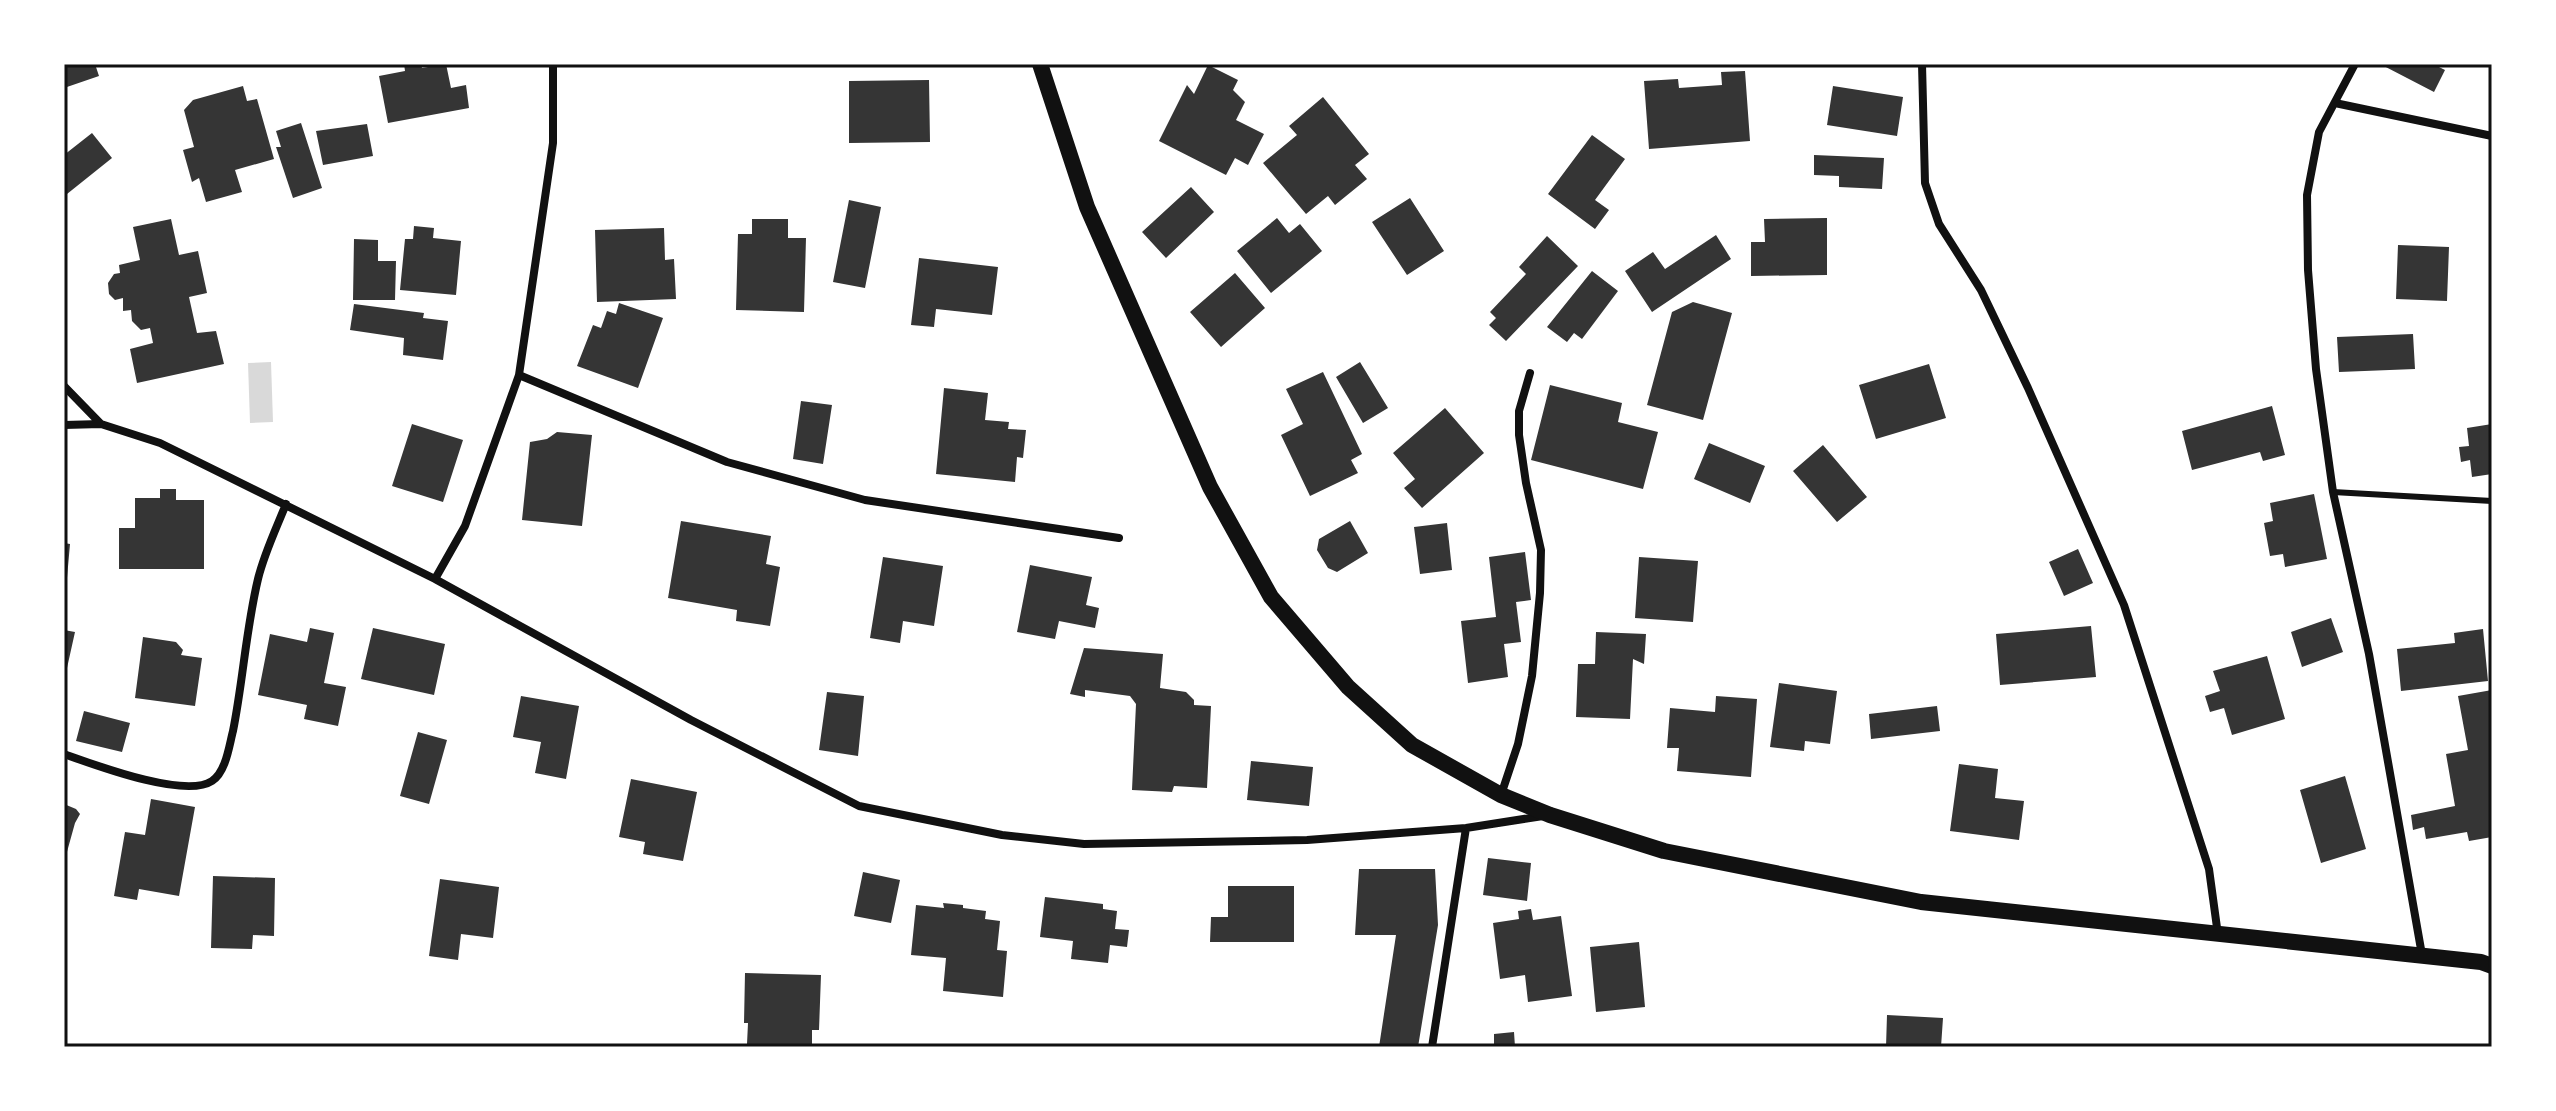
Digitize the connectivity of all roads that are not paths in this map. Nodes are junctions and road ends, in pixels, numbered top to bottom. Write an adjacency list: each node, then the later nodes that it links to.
1 (553, 64): 8 (street)
2 (1040, 64): 18 (main road)
3 (1922, 64): 21 (street)
4 (2355, 64): 5 (street)
5 (2335, 103): 6 (street); 12 (street)
6 (2492, 136)
7 (1530, 373): 18 (street)
8 (519, 375): 15 (street); 16 (street)
9 (64, 386): 10 (street)
10 (101, 424): 11 (street); 14 (street)
11 (64, 425)
12 (2333, 492): 13 (lane); 22 (street)
13 (2492, 501)
14 (286, 504): 16 (street); 17 (street)
15 (1119, 538)
16 (435, 579): 20 (street)
17 (64, 754)
18 (1501, 795): 19 (main road)
19 (1550, 815): 20 (street); 21 (main road)
20 (1466, 828): 24 (street)
21 (2218, 935): 22 (main road)
22 (2422, 957): 23 (main road)
23 (2492, 966)
24 (1432, 1047)

